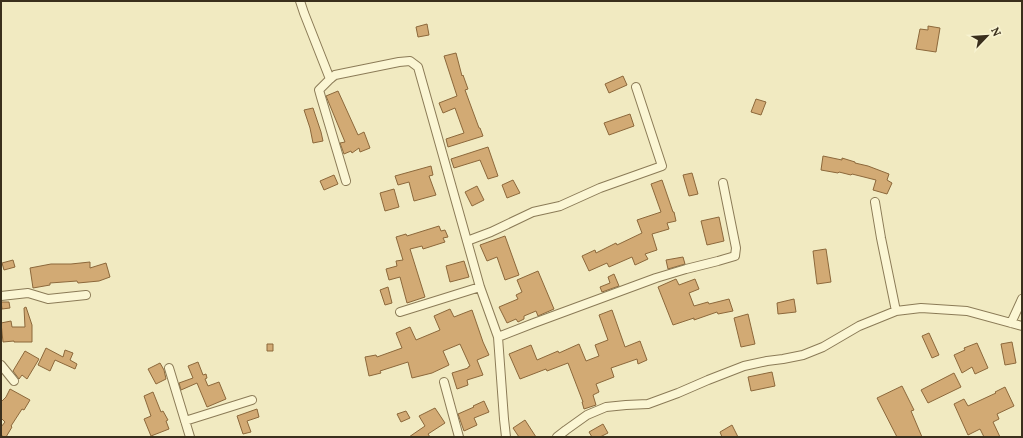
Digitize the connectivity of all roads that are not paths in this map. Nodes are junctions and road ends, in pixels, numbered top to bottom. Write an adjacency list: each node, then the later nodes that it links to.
1 (300, 1): 2 (street)
2 (330, 79): 4 (street); 7 (street)
3 (636, 87): 7 (street)
4 (346, 181)
5 (724, 183): 16 (street)
6 (875, 202): 12 (street)
7 (467, 241): 8 (street)
8 (480, 288): 13 (street); 16 (street)
9 (86, 295): 10 (street)
10 (1, 296)
11 (1022, 299): 14 (street)
12 (896, 311): 14 (street); 26 (street)
13 (400, 312)
14 (1011, 323): 15 (street)
15 (1022, 326)
16 (498, 337): 25 (street)
17 (1, 365): 19 (street)
18 (169, 368): 22 (street)
19 (14, 381)
20 (444, 382): 24 (street)
21 (252, 400): 22 (street)
22 (185, 422): 23 (street)
23 (190, 437)
24 (460, 437)
25 (506, 437)
26 (557, 437)

